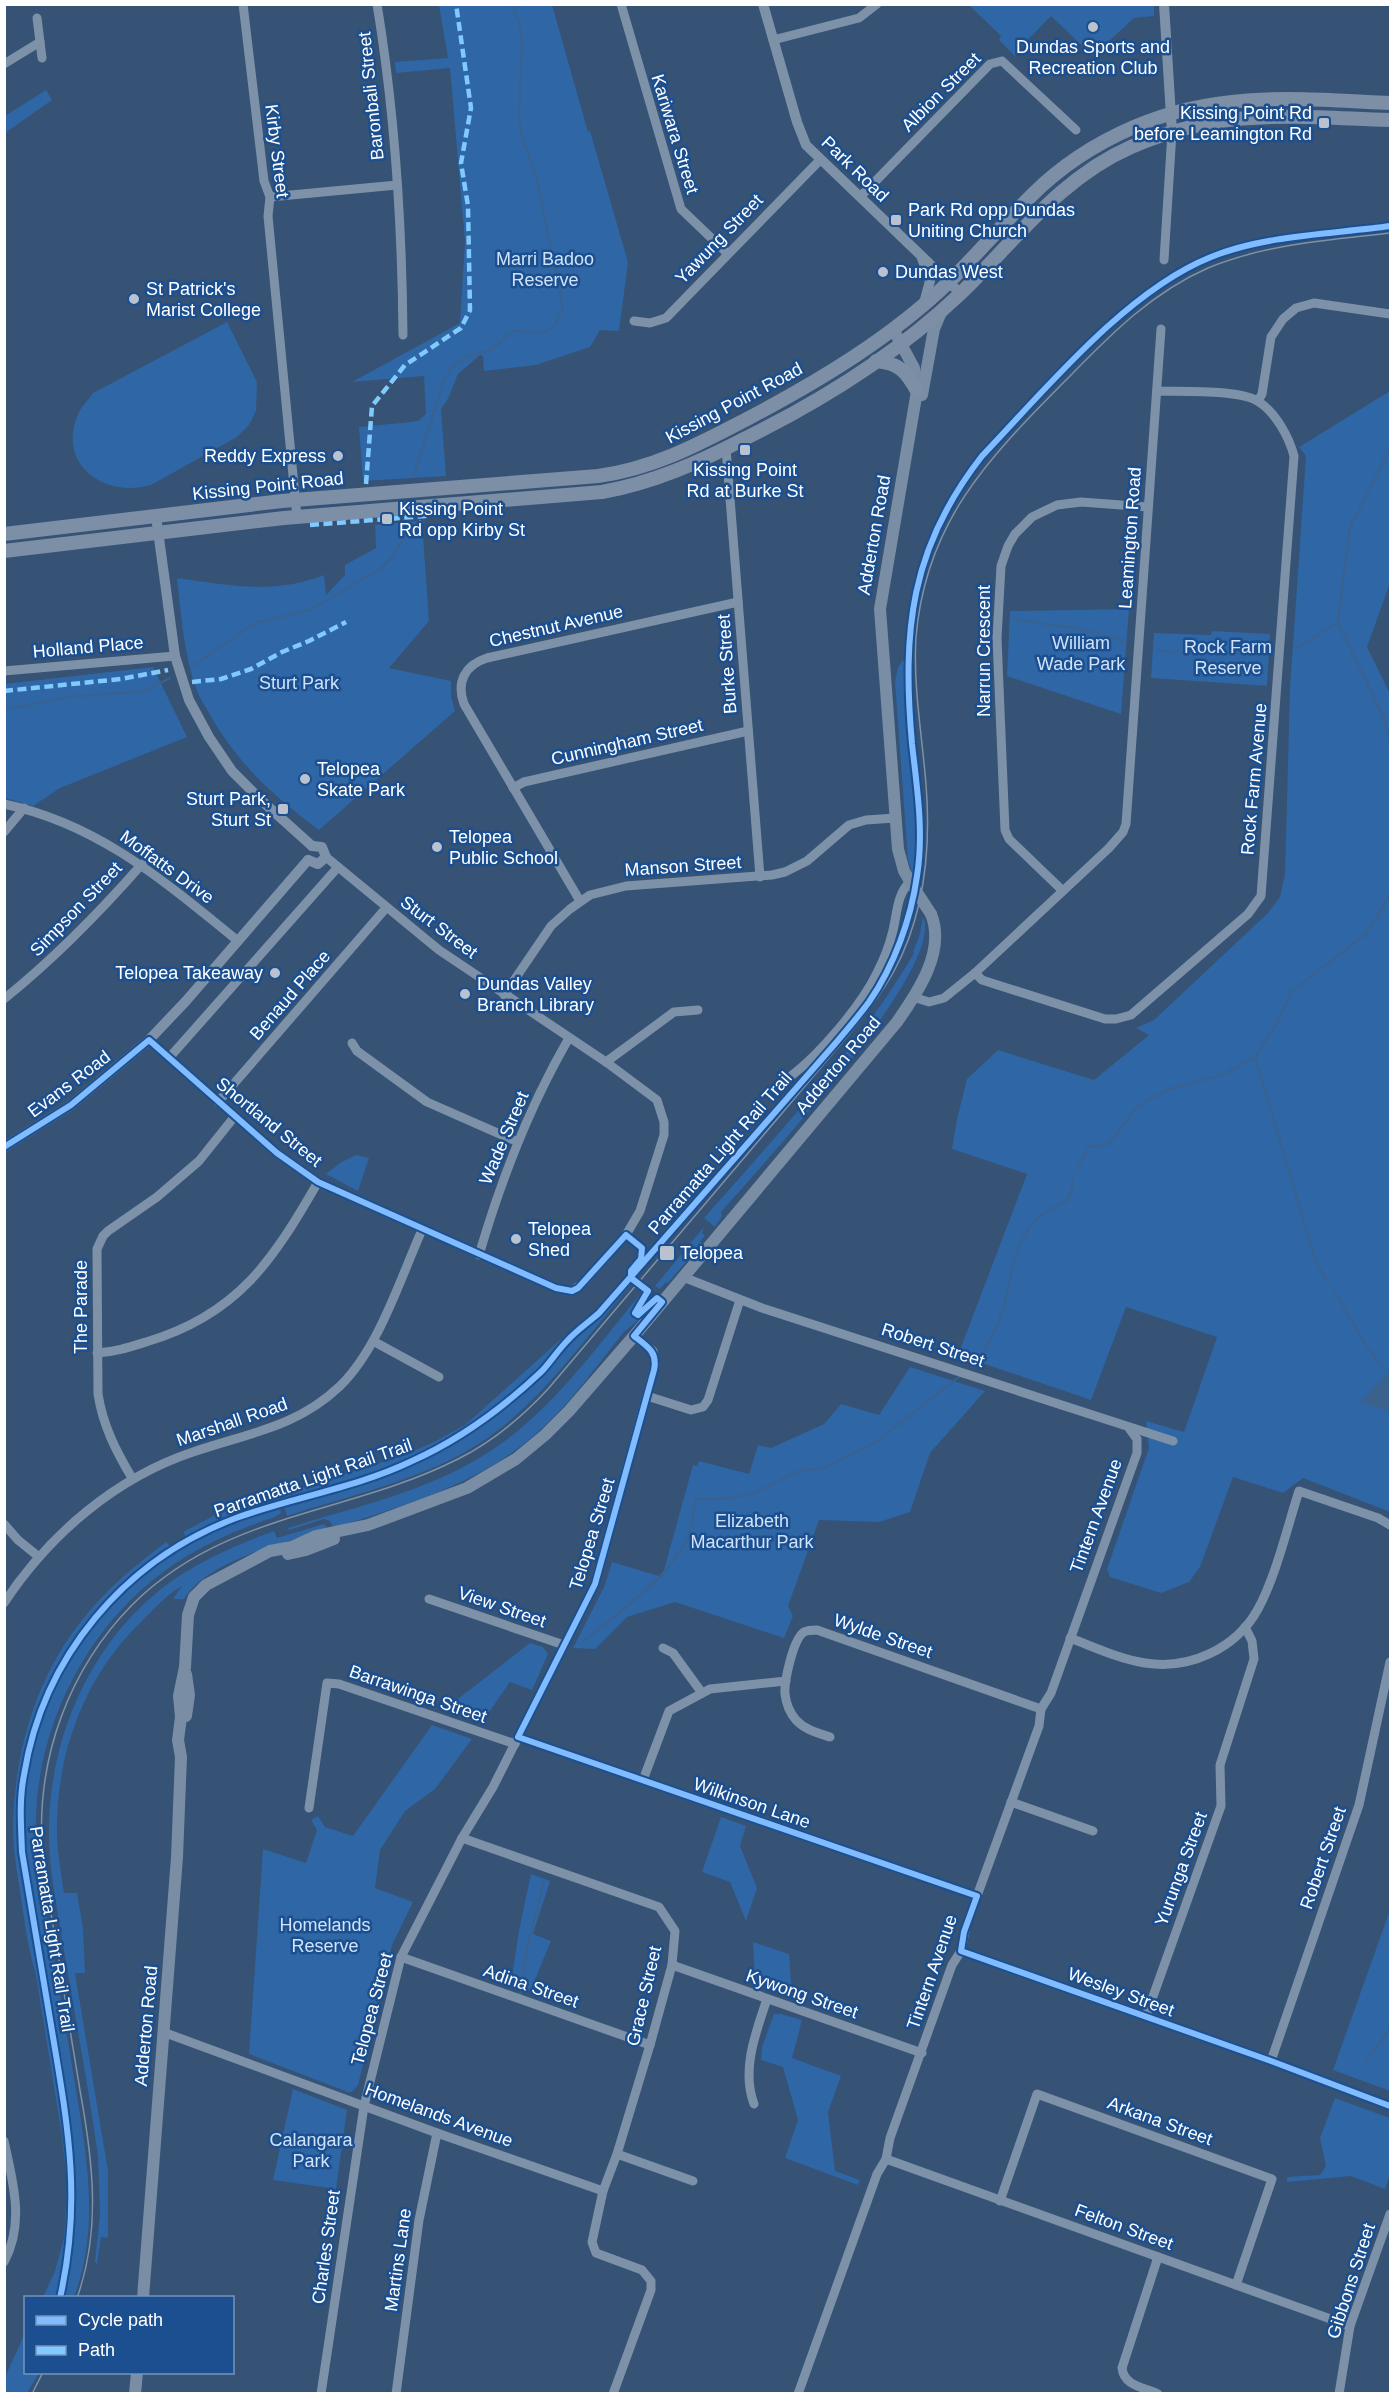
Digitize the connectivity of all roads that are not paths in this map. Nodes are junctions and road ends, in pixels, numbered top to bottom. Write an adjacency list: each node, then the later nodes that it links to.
1 (243, 4): 19 (street, Kirby Street)
2 (377, 4): 18 (street, Baronbali Street)
3 (621, 4): 21 (street, Kariwara Street)
4 (763, 4): 8 (street, Park Road)
5 (877, 4): 8 (street)
6 (1164, 4): 13 (street)
7 (37, 18): 9 (street)
8 (773, 40): 17 (street, Park Road)
9 (40, 42): 10 (street); 11 (street)
10 (42, 58)
11 (4, 64)
12 (1390, 103): 13 (main road, Kissing Point Road)
13 (1170, 114): 16 (street); 24 (main road, Kissing Point Road)
14 (1390, 120): 16 (main road, Kissing Point Road)
15 (1076, 130): 20 (street, Albion Street)
16 (1172, 132): 23 (street); 25 (main road, Kissing Point Road)
17 (820, 160): 20 (street, Park Road); 21 (street, Yawung Street)
18 (397, 185): 19 (street, Baronbali Street); 32 (street, Baronbali Street)
19 (270, 197): 40 (street, Kirby Street)
20 (860, 197): 22 (street, Park Road)
21 (728, 254): 29 (street, Yawung Street)
22 (920, 255): 24 (street, Park Road); 26 (street)
23 (1164, 260)
24 (949, 282): 25 (street, Park Road); 26 (main road, Kissing Point Road)
25 (960, 293): 27 (main road, Kissing Point Road)
26 (923, 306): 30 (main road, Kissing Point Road)
27 (942, 310): 33 (main road, Kissing Point Road); 38 (main road, Adderton Road)
28 (1390, 314): 37 (street)
29 (634, 321)
30 (893, 329): 33 (main road, Adderton Road); 40 (main road, Kissing Point Road)
31 (1161, 329): 36 (street, Leamington Road)
32 (403, 335)
33 (901, 342): 34 (main road, Kissing Point Road); 35 (main road, Adderton Road)
34 (876, 362): 35 (main road); 39 (main road, Kissing Point Road)
35 (917, 391): 38 (main road, Adderton Road)
36 (1157, 391): 37 (street); 41 (street, Leamington Road)
37 (1258, 401): 67 (street, Rock Farm Avenue)
38 (909, 442): 54 (main road, Adderton Road)
39 (726, 448): 43 (main road, Kissing Point Road); 47 (street, Burke Street)
40 (295, 500): 42 (main road, Kissing Point Road); 43 (street, Kirby Street)
41 (1148, 507): 63 (street, Leamington Road); 63 (street, Narrun Crescent)
42 (156, 516): 44 (street); 45 (main road, Kissing Point Road)
43 (297, 517): 44 (main road, Kissing Point Road)
44 (158, 533): 46 (main road, Kissing Point Road); 48 (street)
45 (4, 534)
46 (4, 551)
47 (738, 602): 50 (street, Burke Street); 51 (street, Chestnut Avenue)
48 (175, 656): 49 (street, Holland Place); 56 (street)
49 (4, 671)
50 (748, 731): 51 (street, Cunningham Street); 61 (street, Burke Street)
51 (513, 788): 64 (street, Chestnut Avenue)
52 (4, 804): 53 (street, Moffatts Drive)
53 (24, 808): 55 (street); 59 (street, Moffatts Drive)
54 (896, 818): 61 (street, Manson Street); 62 (main road, Adderton Road)
55 (4, 832)
56 (312, 846): 57 (street); 58 (street)
57 (326, 857): 58 (street); 60 (street, Sturt Street)
58 (308, 860): 66 (street, Evans Road)
59 (142, 864): 66 (street, Moffatts Drive); 70 (street, Simpson Street)
60 (338, 867): 65 (street, Sturt Street); 75 (street)
61 (759, 877): 64 (street, Manson Street)
62 (912, 885): 69 (main road, Adderton Road, bridge); 77 (street)
63 (1063, 891): 67 (street, Leamington Road)
64 (580, 901): 68 (street, Manson Street)
65 (386, 908): 68 (street, Sturt Street); 78 (street, Benaud Place)
66 (238, 941): 73 (street, Evans Road)
67 (975, 973): 69 (street, Leamington Road)
68 (504, 995): 72 (street, Sturt Street)
69 (914, 997): 85 (main road, Adderton Road)
70 (4, 999)
71 (698, 1010): 76 (street)
72 (570, 1038): 76 (street, Sturt Street); 80 (street, Wade Street)
73 (149, 1040): 75 (street, Shortland Street); 81 (street, Evans Road)
74 (351, 1043): 80 (street)
75 (169, 1058): 78 (street, Shortland Street)
76 (606, 1062): 84 (street, Sturt Street)
77 (791, 1076)
78 (218, 1102): 79 (street, Shortland Street)
79 (234, 1116): 82 (street, Shortland Street); 89 (street, The Parade)
80 (518, 1142): 84 (street, Wade Street)
81 (4, 1147)
82 (318, 1182): 83 (street, Shortland Street); 89 (street)
83 (422, 1230): 84 (street, Shortland Street); 88 (street, Marshall Road)
84 (479, 1255)
85 (683, 1277): 86 (street, Robert Street); 87 (main road, Adderton Road)
86 (740, 1300): 91 (street); 92 (street, Robert Street)
87 (634, 1336): 91 (street, Telopea Street); 121 (main road, Adderton Road)
88 (373, 1341): 90 (street); 94 (street, Marshall Road)
89 (97, 1353): 94 (street, The Parade)
90 (439, 1377)
91 (647, 1396): 102 (street, Telopea Street)
92 (1129, 1428): 93 (street, Robert Street); 101 (street, Tintern Avenue)
93 (1173, 1441)
94 (132, 1479): 97 (street, Marshall Road)
95 (4, 1524): 97 (street)
96 (1390, 1525): 100 (street)
97 (39, 1557): 99 (street, Marshall Road)
98 (429, 1599): 102 (street, View Street)
99 (4, 1603)
100 (1245, 1627): 101 (street); 120 (street, Yurunga Street)
101 (1070, 1638): 107 (street, Tintern Avenue)
102 (564, 1645): 109 (street, Telopea Street)
103 (663, 1648): 106 (street)
104 (1390, 1662): 124 (street, Robert Street)
105 (786, 1682): 106 (street); 107 (street, Wylde Street); 108 (street, Wylde Street)
106 (702, 1693): 110 (street)
107 (1041, 1709): 111 (street, Tintern Avenue)
108 (830, 1737)
109 (517, 1741): 110 (street, Wilkinson Lane); 112 (street, Barrawinga Street); 114 (street, Telopea Street)
110 (643, 1780): 115 (street, Wilkinson Lane)
111 (1011, 1802): 113 (street); 115 (street, Tintern Avenue)
112 (309, 1808)
113 (1093, 1831)
114 (462, 1838): 117 (street, Telopea Street); 118 (street, Grace Street)
115 (977, 1896): 116 (street, Tintern Avenue)
116 (961, 1951): 120 (street, Wesley Street); 123 (street, Tintern Avenue)
117 (401, 1957): 122 (street, Adina Street); 126 (street, Telopea Street)
118 (672, 1965): 119 (street, Kywong Street); 122 (street, Grace Street)
119 (767, 1999): 123 (street, Kywong Street); 125 (street)
120 (1146, 2016): 124 (street, Wesley Street)
121 (163, 2032): 126 (street, Homelands Avenue); 139 (main road, Adderton Road)
122 (650, 2045): 130 (street, Grace Street)
123 (922, 2053): 131 (street, Tintern Avenue)
124 (1271, 2061): 127 (street, Wesley Street)
125 (754, 2104)
126 (364, 2106): 128 (street, Homelands Avenue); 143 (street, Charles Street)
127 (1390, 2106)
128 (437, 2133): 133 (street, Homelands Avenue); 144 (street, Martins Lane)
129 (4, 2141): 137 (street)
130 (617, 2154): 132 (street); 133 (street, Grace Street)
131 (886, 2159): 134 (street, Felton Street); 146 (street, Tintern Avenue)
132 (693, 2181)
133 (603, 2191): 145 (street, Grace Street)
134 (1000, 2200): 136 (street, Felton Street); 138 (street, Arkana Street)
135 (1390, 2214): 140 (street, Gibbons Street)
136 (1158, 2257): 138 (street, Felton Street); 147 (street)
137 (4, 2262)
138 (1236, 2285): 140 (street, Felton Street)
139 (143, 2296)
140 (1350, 2326): 148 (street, Gibbons Street)
141 (137, 2374): 142 (main road)
142 (135, 2394)
143 (321, 2394)
144 (396, 2394)
145 (613, 2394)
146 (798, 2394)
147 (1158, 2394)
148 (1339, 2394)

